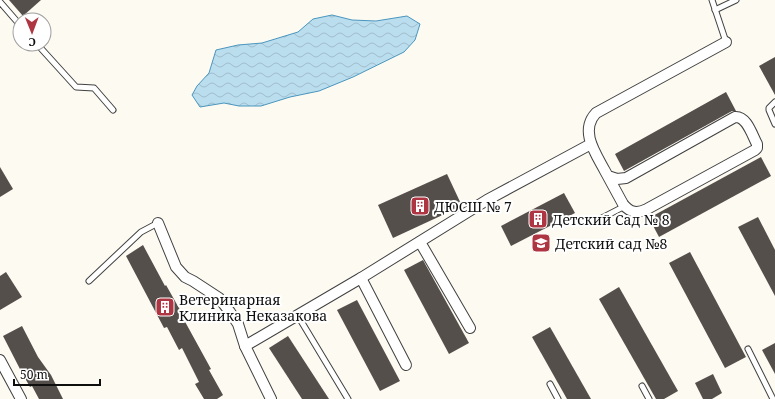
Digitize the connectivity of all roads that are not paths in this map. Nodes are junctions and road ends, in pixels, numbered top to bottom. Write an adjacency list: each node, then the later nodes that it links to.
1 (712, 0): 4 (lane)
2 (736, 0): 4 (lane)
3 (0, 2): 5 (lane)
4 (715, 10): 6 (lane)
5 (12, 16)
6 (726, 42): 11 (street)
7 (44, 52): 9 (lane)
8 (775, 102): 10 (lane)
9 (113, 110)
10 (775, 124)
11 (591, 144): 12 (street); 18 (street)
12 (608, 176): 13 (street); 14 (street)
13 (626, 178): 14 (street); 15 (street)
14 (618, 195): 15 (street)
15 (625, 206): 17 (lane)
16 (158, 223): 20 (lane); 23 (street)
17 (592, 223)
18 (420, 242): 19 (street); 22 (street)
19 (361, 278): 21 (street); 26 (street)
20 (89, 280)
21 (298, 316): 23 (street); 31 (lane)
22 (470, 328)
23 (245, 346): 30 (street)
24 (748, 349): 34 (lane)
25 (0, 360): 29 (street)
26 (406, 364)
27 (550, 384): 32 (lane)
28 (642, 386): 33 (lane)
29 (21, 399)
30 (271, 399)
31 (348, 399)
32 (558, 399)
33 (649, 399)
34 (773, 399)

